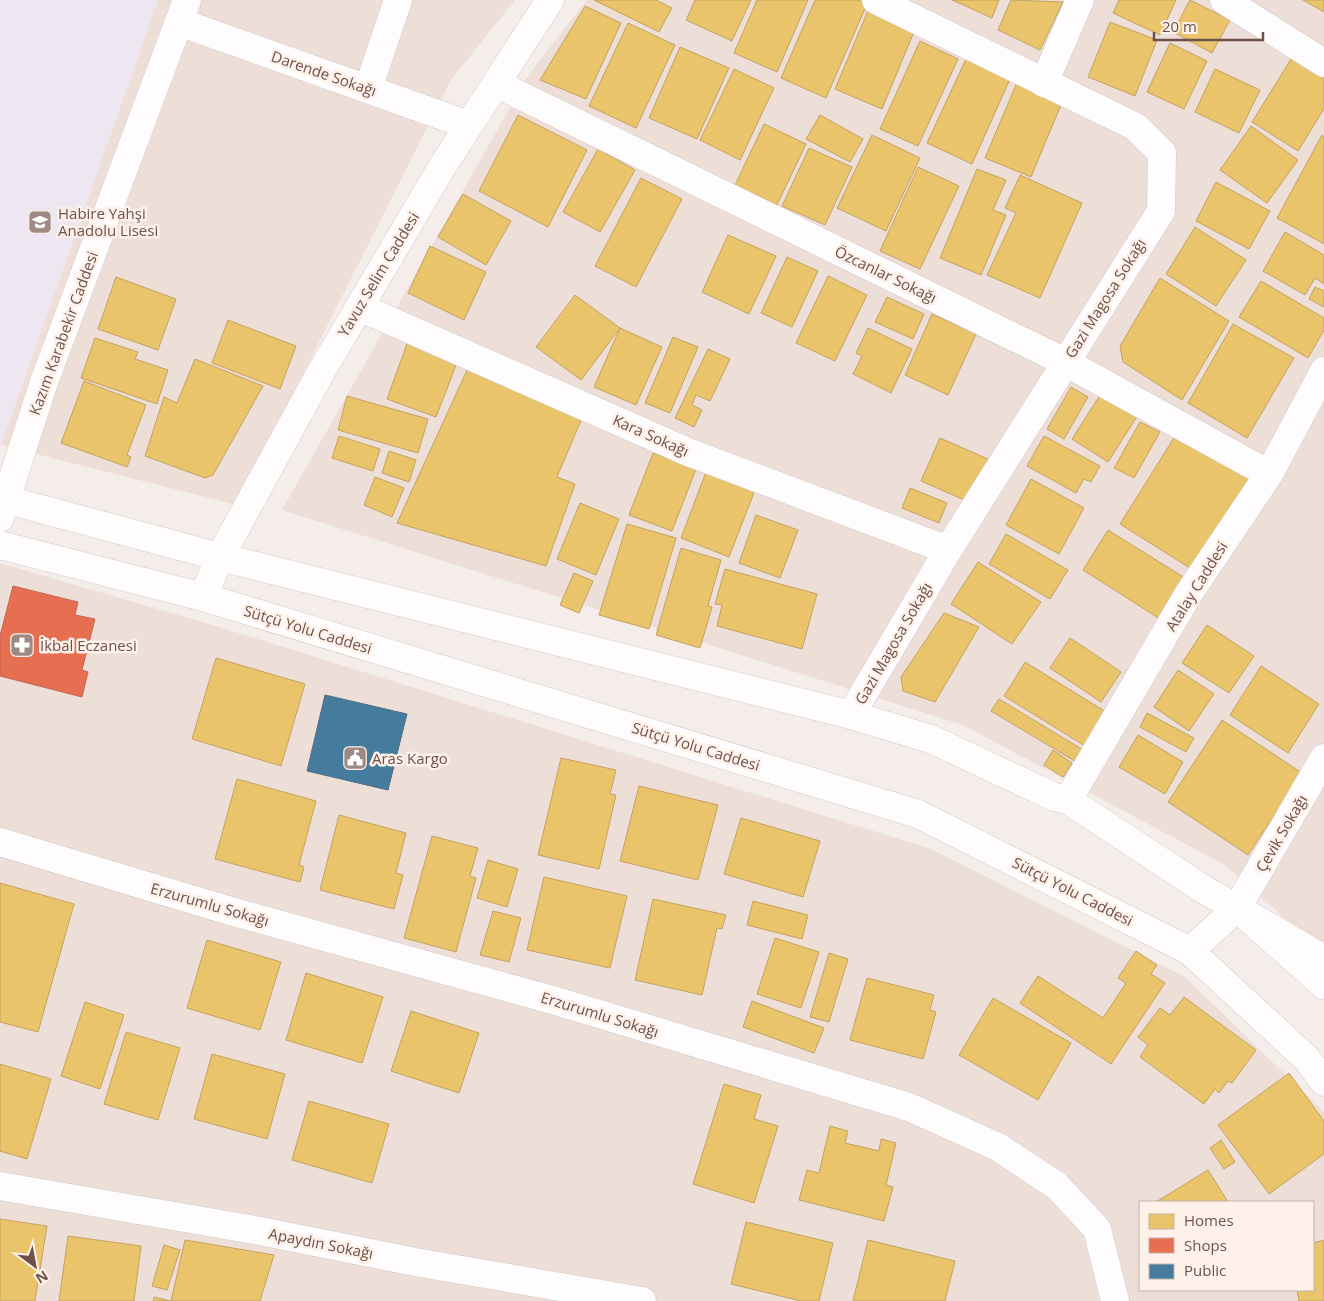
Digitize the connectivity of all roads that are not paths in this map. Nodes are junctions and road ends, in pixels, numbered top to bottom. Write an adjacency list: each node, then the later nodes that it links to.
1 (398, 0): 10 (street)
2 (550, 0): 9 (street, Yavuz Selim Caddesi)
3 (876, 0): 8 (street, Gazi Magosa Sokağı)
4 (1080, 0): 8 (street)
5 (1224, 0): 7 (street)
6 (183, 11): 10 (street, Darende Sokağı); 17 (street, Kazım Karabekir Caddesi)
7 (1324, 63)
8 (1044, 83): 13 (street, Gazi Magosa Sokağı)
9 (497, 84): 11 (street, Yavuz Selim Caddesi); 13 (street, Özcanlar Sokağı)
10 (368, 89): 11 (street, Darende Sokağı)
11 (468, 125): 12 (street, Yavuz Selim Caddesi)
12 (359, 307): 19 (street, Kara Sokağı); 20 (street, Yavuz Selim Caddesi)
13 (1065, 362): 16 (street, Özcanlar Sokağı); 19 (street, Gazi Magosa Sokağı)
14 (1324, 372): 15 (street, Atalay Caddesi)
15 (1315, 411): 16 (street, Atalay Caddesi)
16 (1269, 474): 24 (street, Atalay Caddesi)
17 (2, 505): 20 (street)
18 (0, 545): 21 (street, Sütçü Yolu Caddesi)
19 (948, 550): 22 (street, Gazi Magosa Sokağı)
20 (220, 557): 21 (street, Yavuz Selim Caddesi); 22 (street)
21 (204, 597): 27 (street, Sütçü Yolu Caddesi)
22 (851, 714): 24 (street)
23 (1324, 758): 26 (street, Çevik Sokağı)
24 (1068, 800): 26 (street)
25 (0, 842): 33 (street, Erzurumlu Sokağı)
26 (1237, 908): 27 (street, Çevik Sokağı); 28 (street); 29 (street)
27 (1190, 951): 30 (street, Sütçü Yolu Caddesi)
28 (1324, 959)
29 (1324, 985)
30 (1324, 1082)
31 (0, 1186): 32 (street, Apaydın Sokağı)
32 (624, 1299)
33 (1115, 1301)

